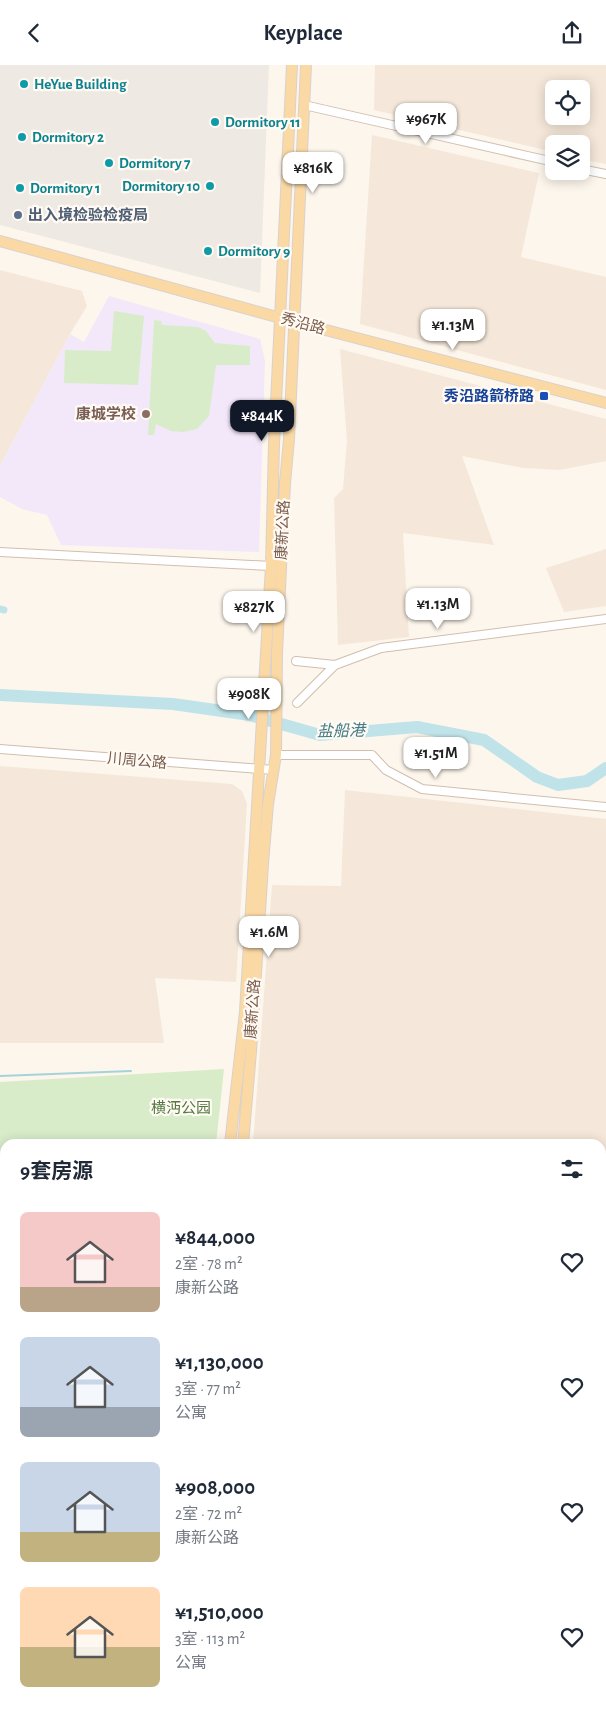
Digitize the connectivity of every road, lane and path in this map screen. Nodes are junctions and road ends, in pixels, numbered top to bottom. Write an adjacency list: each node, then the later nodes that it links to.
1 (292, 65): 8 (main road, 康新公路)
2 (306, 65): 3 (main road, 康新公路)
3 (304, 105): 4 (street); 9 (main road, 康新公路)
4 (545, 160)
5 (590, 171): 6 (street)
6 (606, 174)
7 (0, 241): 8 (main road, 秀沿路)
8 (281, 318): 9 (main road, 秀沿路); 12 (main road, 康新公路)
9 (294, 322): 10 (main road, 秀沿路); 18 (main road, 康新公路)
10 (606, 403)
11 (0, 552): 12 (street)
12 (271, 566): 19 (main road, 康新公路)
13 (606, 619): 15 (street)
14 (296, 661): 15 (street)
15 (335, 665): 16 (street)
16 (297, 703)
17 (0, 749): 19 (street, 川周公路)
18 (276, 751): 20 (main road, 康新公路); 21 (street)
19 (259, 769): 20 (street, 川周公路); 22 (main road, 康新公路)
20 (274, 770): 23 (main road, 康新公路)
21 (606, 807)
22 (231, 1139)
23 (243, 1139)

